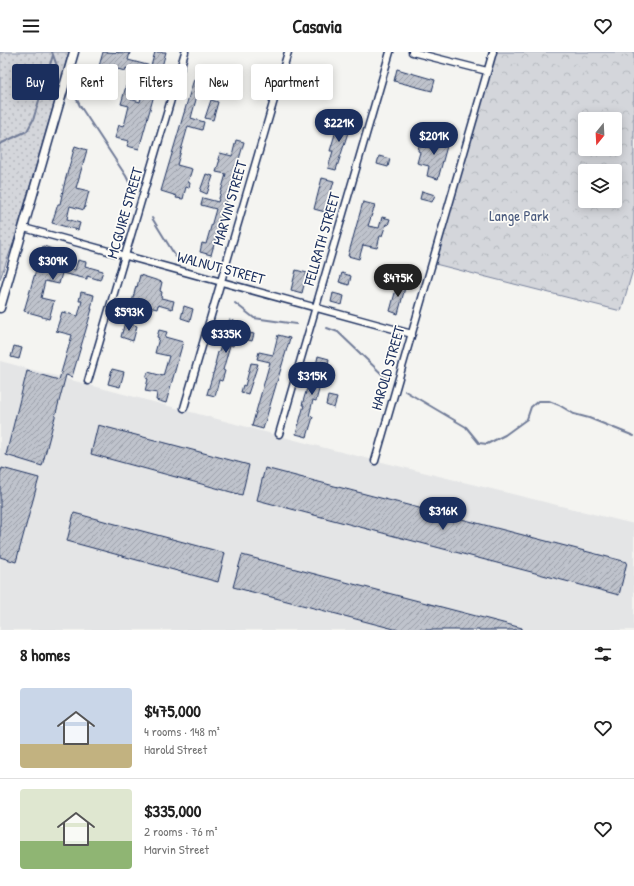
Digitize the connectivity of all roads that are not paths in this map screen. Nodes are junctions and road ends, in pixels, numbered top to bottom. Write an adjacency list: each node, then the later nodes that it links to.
1 (74, 52): 8 (street)
2 (185, 52): 9 (street, MCGUIRE STREET)
3 (288, 52): 10 (street, MARVIN STREET)
4 (390, 52): 11 (street, FELLRATH STREET)
5 (412, 52): 7 (street)
6 (493, 52): 7 (street, HAROLD STREET)
7 (487, 71): 13 (street, HAROLD STREET)
8 (24, 228): 9 (street, WALNUT STREET); 12 (street)
9 (126, 256): 10 (street, WALNUT STREET); 14 (street, MCGUIRE STREET)
10 (221, 282): 11 (street, WALNUT STREET); 15 (street, MARVIN STREET)
11 (316, 307): 13 (street, WALNUT STREET); 16 (street, FELLRATH STREET)
12 (0, 308)
13 (412, 334): 17 (street, HAROLD STREET)
14 (88, 382)
15 (184, 408)
16 (279, 434)
17 (375, 461)

